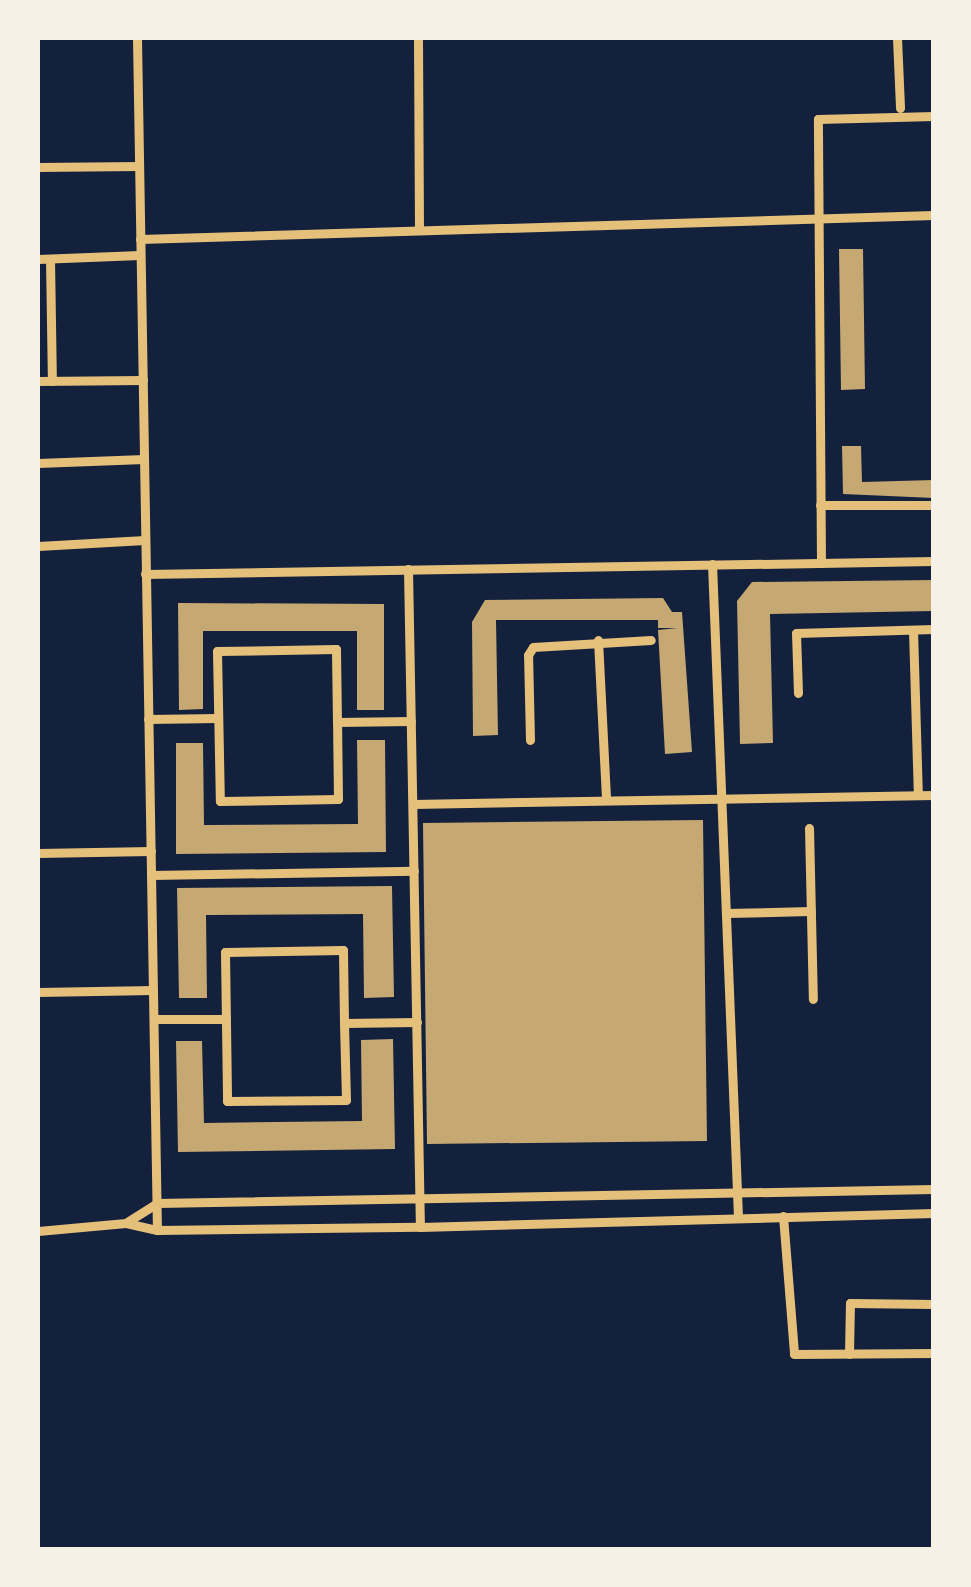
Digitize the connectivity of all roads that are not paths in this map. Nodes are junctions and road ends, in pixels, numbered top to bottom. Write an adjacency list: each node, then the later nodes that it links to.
1 (137, 38): 6 (street)
2 (418, 38): 10 (street)
3 (897, 38): 4 (street)
4 (900, 108)
5 (934, 116): 9 (street)
6 (139, 166): 7 (street); 11 (street)
7 (38, 167)
8 (934, 215): 9 (street)
9 (818, 218): 10 (street); 20 (street)
10 (420, 230): 11 (street)
11 (140, 239): 12 (street)
12 (140, 255): 14 (street); 15 (street)
13 (38, 259): 14 (street)
14 (50, 259): 17 (street)
15 (142, 380): 17 (street); 18 (street)
16 (38, 381): 17 (street)
17 (52, 381)
18 (144, 459): 19 (street); 22 (street)
19 (38, 463)
20 (820, 505): 21 (street); 25 (street)
21 (934, 506)
22 (146, 540): 23 (street); 28 (street)
23 (38, 546)
24 (934, 561): 25 (street)
25 (821, 562): 26 (street)
26 (712, 564): 27 (street); 41 (street)
27 (408, 570): 28 (street); 36 (street)
28 (145, 574): 35 (street)
29 (934, 629): 30 (street)
30 (913, 630): 33 (street); 39 (street)
31 (598, 640): 32 (street); 38 (street); 42 (street)
32 (651, 640)
33 (798, 693)
34 (218, 718): 35 (street); 37 (street); 37 (street)
35 (148, 719): 45 (street)
36 (412, 721): 37 (street); 43 (street)
37 (337, 722)
38 (530, 740)
39 (918, 795): 40 (street); 41 (street)
40 (934, 795)
41 (722, 798): 42 (street); 50 (street)
42 (606, 800): 43 (street)
43 (413, 804): 47 (street)
44 (809, 828): 49 (street)
45 (151, 851): 46 (street); 48 (street)
46 (38, 853)
47 (414, 871): 48 (street); 56 (street)
48 (151, 875): 51 (street)
49 (811, 910): 50 (street); 53 (street)
50 (726, 913): 59 (street)
51 (153, 990): 52 (street); 55 (street)
52 (38, 992)
53 (813, 999)
54 (226, 1018): 55 (street); 57 (street); 57 (street)
55 (154, 1020): 61 (street)
56 (417, 1022): 57 (street); 60 (street)
57 (344, 1023)
58 (934, 1189): 59 (street)
59 (737, 1191): 60 (street); 64 (street)
60 (420, 1197): 61 (street); 66 (street)
61 (157, 1202): 65 (street); 68 (street)
62 (934, 1214): 63 (street)
63 (782, 1216): 64 (street); 71 (street)
64 (738, 1218): 66 (street)
65 (126, 1223): 67 (street); 68 (street)
66 (420, 1227): 68 (street)
67 (38, 1230)
68 (157, 1230)
69 (934, 1304): 71 (street)
70 (934, 1353): 71 (street)
71 (849, 1354)

